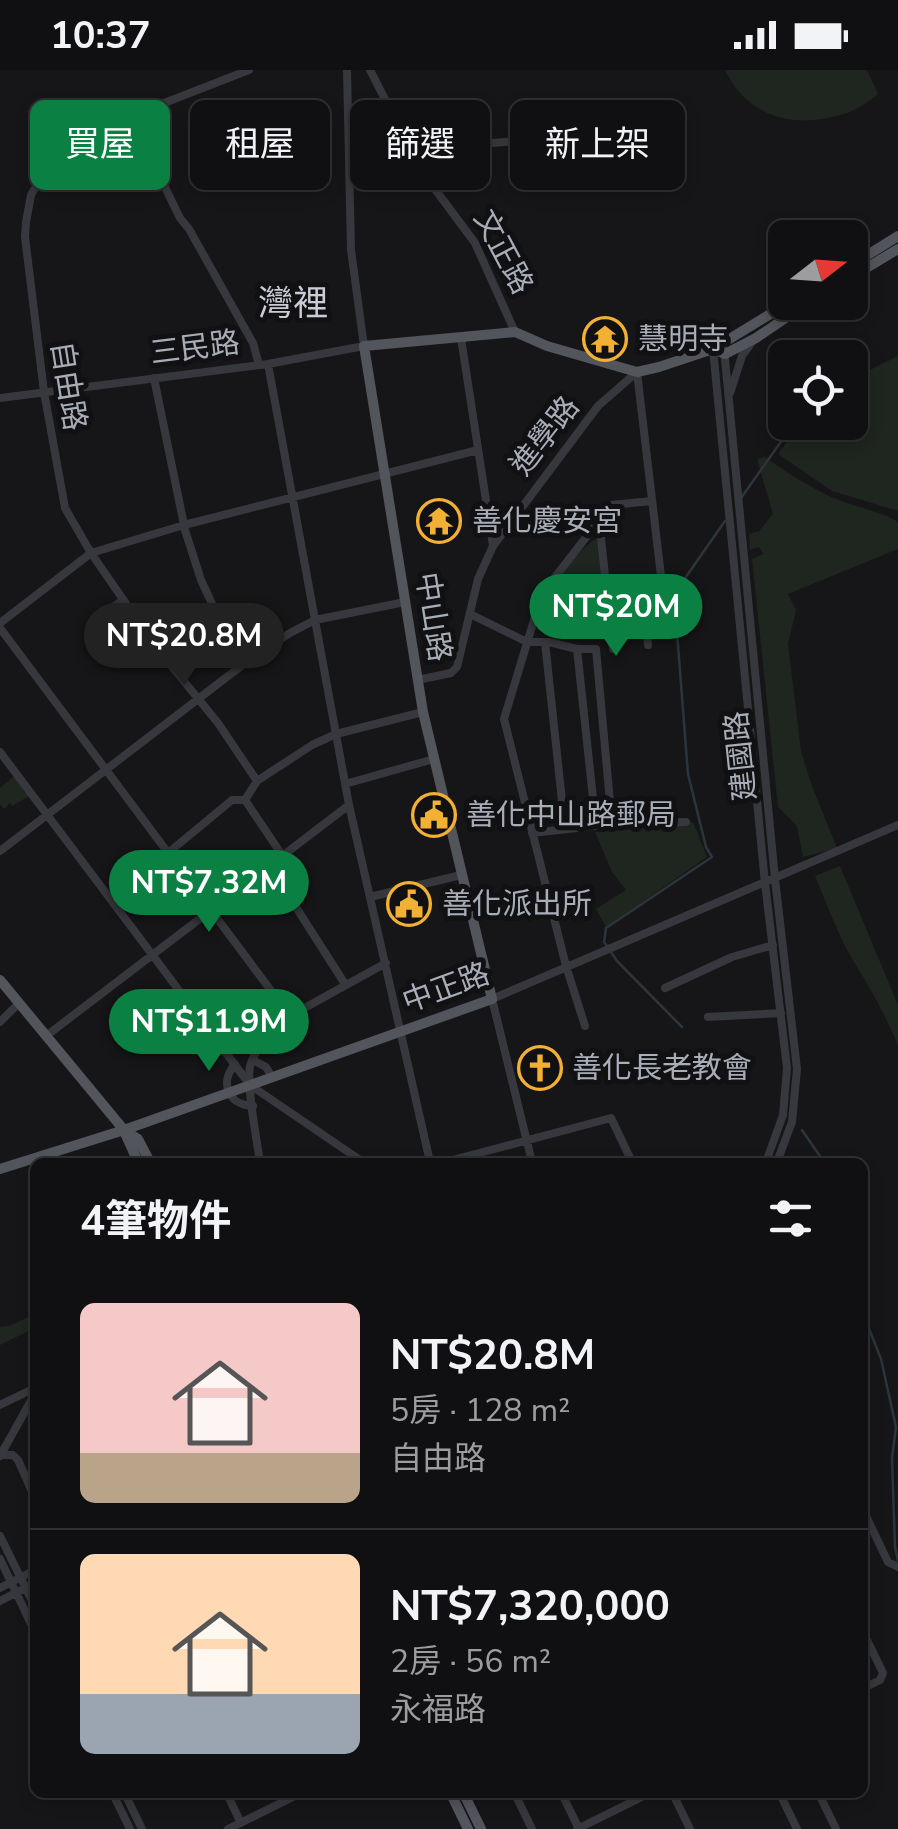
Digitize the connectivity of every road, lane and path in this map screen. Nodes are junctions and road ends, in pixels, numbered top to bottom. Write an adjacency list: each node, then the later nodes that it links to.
1 (249, 70): 4 (street, 自由路)
2 (347, 70): 16 (street, 中山路)
3 (370, 70): 13 (street, 文正路)
4 (170, 100)
5 (34, 190): 21 (street, 自由路)
6 (166, 190): 18 (street)
7 (898, 236): 9 (main road)
8 (898, 249): 10 (main road)
9 (868, 255)
10 (868, 267)
11 (768, 316): 17 (main road)
12 (782, 320): 15 (main road)
13 (515, 332): 14 (main road, 三民路); 19 (main road, 文正路)
14 (461, 338): 16 (main road, 三民路); 24 (street)
15 (756, 338): 17 (main road); 22 (street)
16 (364, 346): 18 (street, 三民路); 25 (main road, 中山路)
17 (720, 348): 19 (main road); 22 (street, 建國路); 28 (street, 建國路)
18 (264, 364): 20 (street, 三民路); 26 (street)
19 (637, 372): 27 (street); 31 (street, 進學路)
20 (154, 378): 21 (street, 三民路); 30 (street)
21 (44, 392): 23 (street, 三民路); 32 (street, 自由路)
22 (728, 397): 28 (street, 建國路)
23 (0, 398)
24 (478, 450): 25 (street); 31 (street)
25 (386, 474): 26 (street); 36 (main road, 中山路)
26 (292, 498): 30 (street); 39 (street)
27 (652, 502): 29 (street); 34 (street)
28 (734, 509): 70 (street, 建國路); 71 (street, 建國路)
29 (599, 520): 41 (street); 45 (street)
30 (184, 525): 32 (street); 46 (street)
31 (493, 546): 37 (street, 進學路)
32 (91, 553): 35 (street, 自由路); 40 (street)
33 (644, 591): 43 (street)
34 (663, 593)
35 (123, 600): 38 (street); 48 (street, 自由路)
36 (405, 602): 39 (street); 47 (main road, 中山路)
37 (470, 614): 41 (street); 47 (street, 進學路)
38 (96, 620)
39 (315, 620): 46 (street); 50 (street)
40 (0, 626): 53 (street)
41 (527, 642): 42 (street); 64 (street)
42 (545, 642): 44 (street); 63 (street)
43 (648, 645)
44 (577, 649): 60 (street); 62 (street)
45 (613, 649)
46 (250, 660): 48 (street)
47 (418, 680): 49 (main road, 中山路)
48 (198, 701): 53 (street); 54 (street, 自由路)
49 (423, 712): 50 (street); 52 (main road, 中山路)
50 (336, 734): 54 (street); 55 (street)
51 (0, 752): 58 (street)
52 (434, 759): 55 (street); 69 (main road, 中山路)
53 (106, 769): 58 (street); 66 (street)
54 (257, 781): 56 (street)
55 (345, 784): 57 (street)
56 (245, 800): 66 (street); 67 (street)
57 (349, 804): 67 (street); 72 (street)
58 (48, 815): 65 (street); 75 (street)
59 (686, 822): 60 (street)
60 (612, 824): 62 (street)
61 (898, 825): 70 (street, 中正路)
62 (596, 826): 63 (street)
63 (564, 830): 64 (street)
64 (532, 833): 77 (street)
65 (0, 851)
66 (168, 853): 73 (street)
67 (282, 856): 68 (street)
68 (269, 866): 73 (street); 79 (street)
69 (462, 875): 72 (street); 81 (main road, 中山路)
70 (776, 879): 71 (street, 中正路); 108 (street, 建國路)
71 (765, 883): 74 (street, 建國路); 77 (street, 中正路)
72 (370, 897): 76 (street)
73 (211, 910): 75 (street); 84 (street)
74 (772, 945): 80 (street); 83 (street, 建國路)
75 (153, 955): 89 (street); 91 (street)
76 (386, 963): 79 (street); 88 (street)
77 (566, 966): 81 (street, 中正路); 87 (street)
78 (0, 980): 82 (main road)
79 (345, 984): 84 (street)
80 (665, 988)
81 (492, 1000): 88 (main road, 中正路); 97 (street, 中山路)
82 (18, 1004): 86 (street); 89 (main road)
83 (780, 1014): 85 (street); 107 (street, 建國路)
84 (290, 1016): 90 (street)
85 (708, 1017)
86 (0, 1022)
87 (585, 1026)
88 (401, 1031): 92 (main road, 中正路); 103 (street)
89 (46, 1036): 96 (main road)
90 (253, 1060): 92 (street); 93 (street)
91 (235, 1064): 93 (street); 94 (street)
92 (272, 1077): 93 (main road, 中正路)
93 (250, 1084): 94 (main road, 中正路); 95 (street); 102 (street)
94 (228, 1092): 95 (street); 96 (main road, 中正路)
95 (253, 1106): 101 (street)
96 (124, 1130): 98 (main road, 中正路); 99 (main road); 100 (main road)
97 (528, 1142): 104 (street); 105 (street, 中山路); 106 (street)
98 (35, 1158)
99 (136, 1158)
100 (148, 1158)
101 (260, 1158)
102 (356, 1158)
103 (429, 1158)
104 (461, 1158)
105 (531, 1158)
106 (630, 1158)
107 (767, 1158)
108 (778, 1158)
109 (30, 1160): 110 (main road, 中正路)
110 (0, 1169)
111 (30, 1396): 113 (street)
112 (30, 1401): 114 (street)
113 (0, 1405)
114 (0, 1456): 115 (street)
115 (30, 1487)
116 (868, 1520): 119 (street)
117 (0, 1536): 121 (street)
118 (0, 1558): 121 (street)
119 (898, 1566)
120 (30, 1573): 121 (street)
121 (16, 1580): 122 (street); 123 (street); 124 (street)
122 (30, 1586): 124 (street)
123 (0, 1588)
124 (16, 1593): 125 (street); 126 (street)
125 (0, 1601)
126 (30, 1622)
127 (868, 1643): 128 (street)
128 (868, 1685)
129 (115, 1798): 142 (street)
130 (127, 1798): 143 (street)
131 (229, 1798): 141 (street)
132 (291, 1798): 141 (street)
133 (453, 1798): 145 (main road)
134 (466, 1798): 146 (main road)
135 (517, 1798): 147 (street)
136 (564, 1798): 148 (street)
137 (640, 1798): 148 (street)
138 (675, 1798): 149 (street)
139 (782, 1798): 150 (street)
140 (821, 1798): 151 (street)
141 (241, 1823): 144 (street)
142 (130, 1829)
143 (142, 1829)
144 (228, 1829)
145 (468, 1829)
146 (481, 1829)
147 (532, 1829)
148 (579, 1829)
149 (690, 1829)
150 (797, 1829)
151 (836, 1829)

